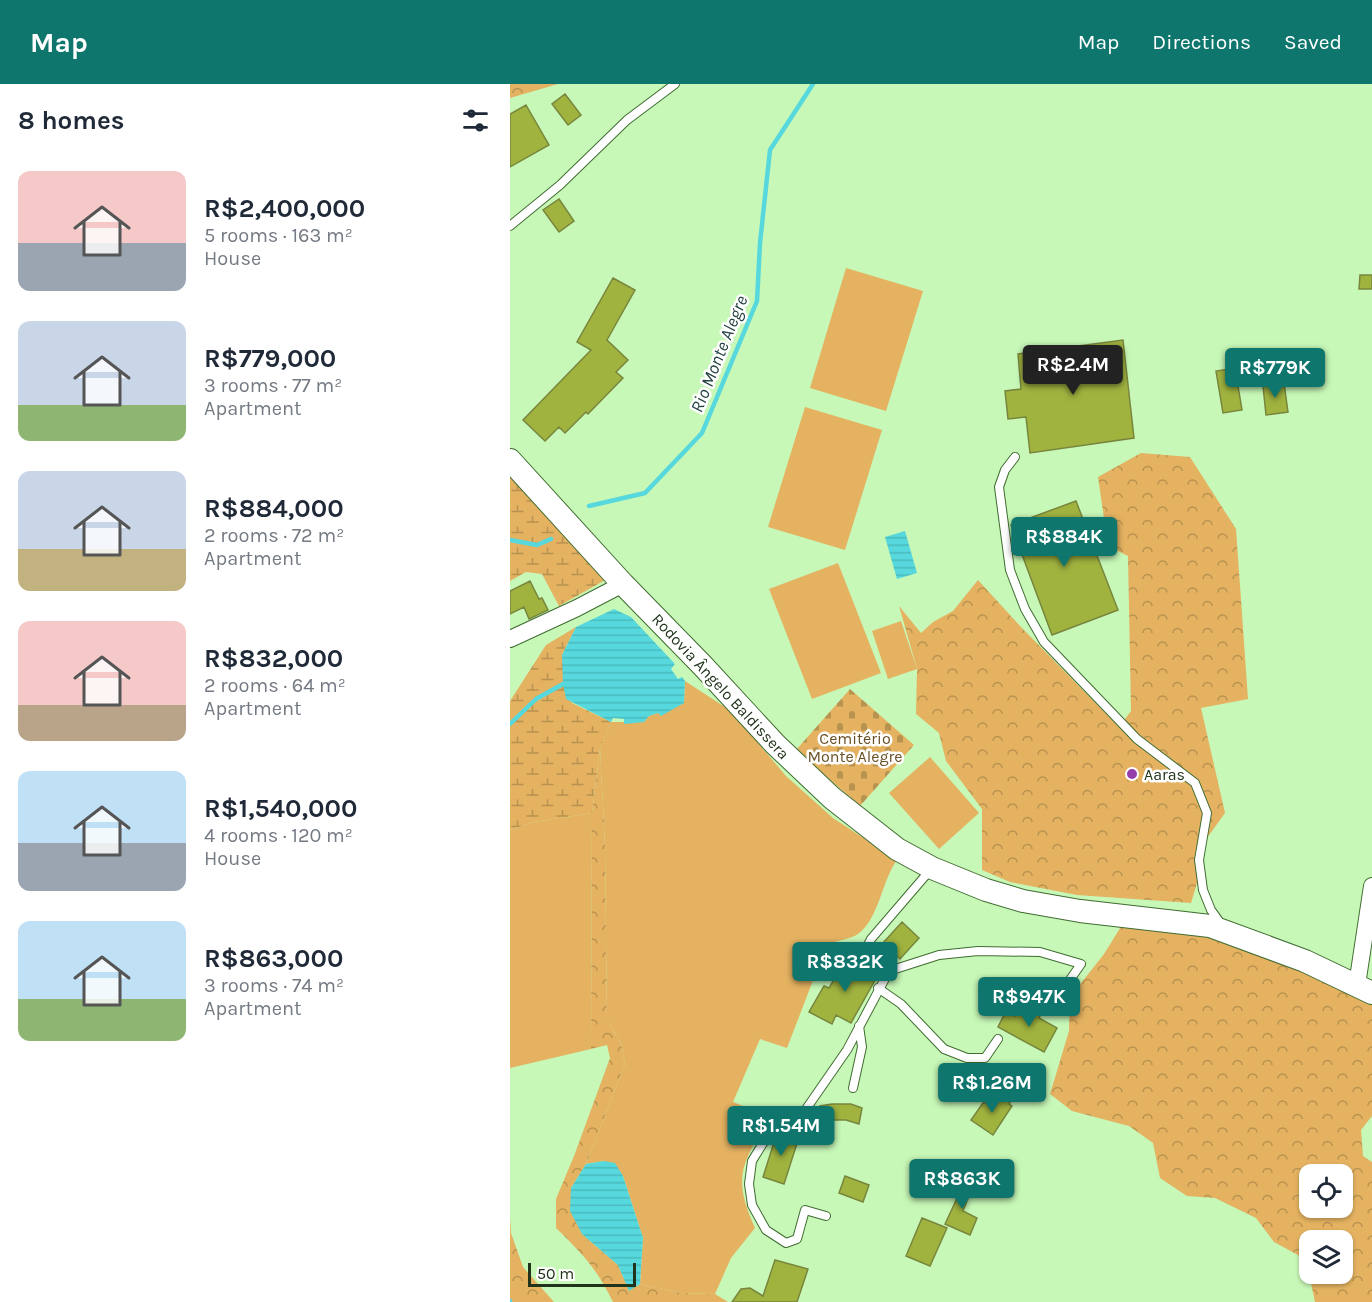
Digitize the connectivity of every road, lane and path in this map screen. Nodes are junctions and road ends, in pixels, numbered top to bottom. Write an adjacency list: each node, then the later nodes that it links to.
1 (675, 84): 2 (lane)
2 (510, 226)
3 (1015, 457): 9 (lane)
4 (510, 460): 5 (street, Rodovia Ângelo Baldissera)
5 (623, 584): 6 (street); 7 (street, Rodovia Ângelo Baldissera)
6 (510, 639)
7 (932, 868): 9 (street, Rodovia Ângelo Baldissera); 10 (lane)
8 (1372, 886): 12 (street)
9 (1226, 932): 12 (street, Rodovia Ângelo Baldissera)
10 (889, 971): 11 (lane); 13 (lane)
11 (878, 988): 14 (lane); 15 (lane)
12 (1365, 989)
13 (1053, 1004)
14 (859, 1025): 16 (lane); 17 (lane)
15 (998, 1039)
16 (852, 1088)
17 (825, 1216)

